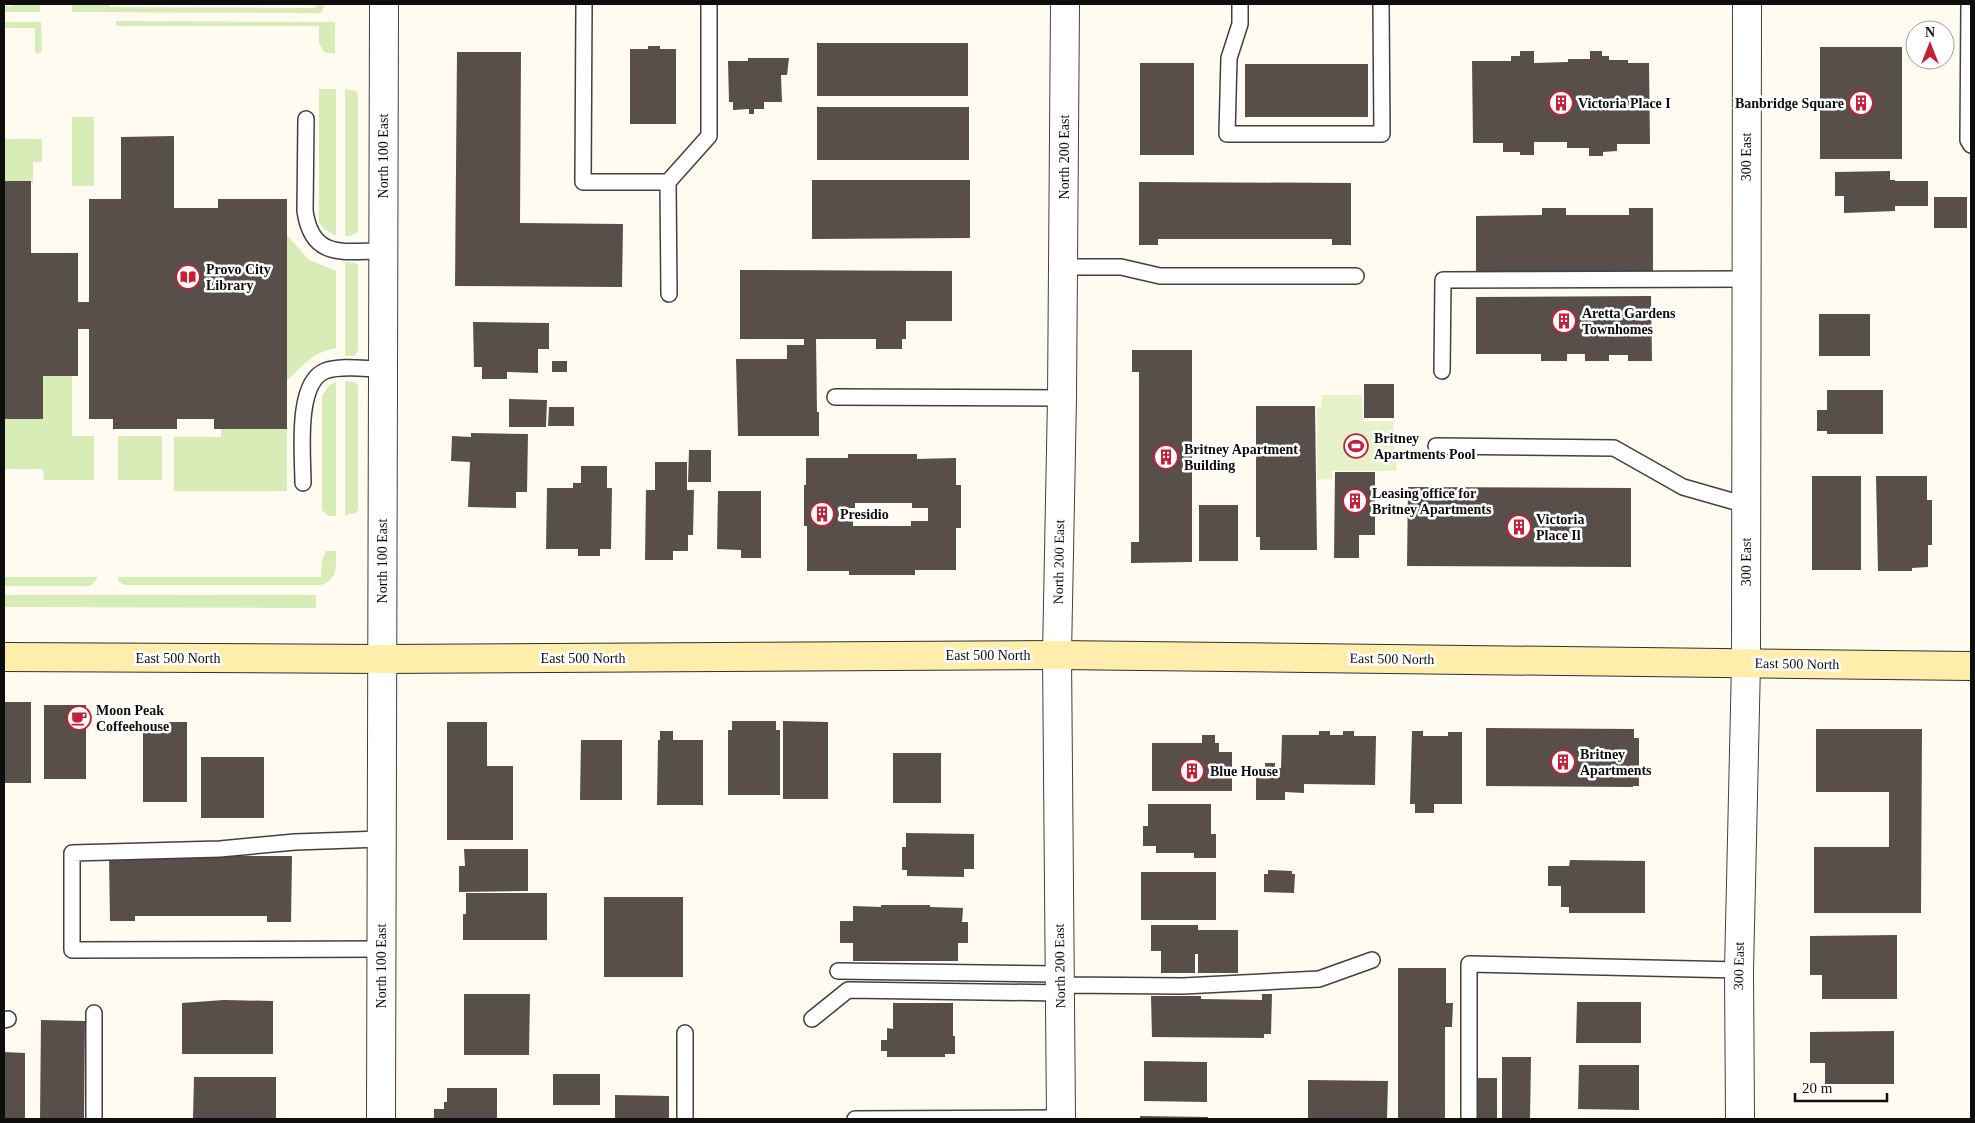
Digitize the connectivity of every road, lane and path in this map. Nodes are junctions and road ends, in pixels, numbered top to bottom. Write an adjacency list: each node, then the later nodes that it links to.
1 (384, 4): 12 (street, North 100 East)
2 (584, 4): 11 (lane)
3 (709, 4): 11 (lane)
4 (1065, 4): 13 (street, North 200 East)
5 (1240, 4): 6 (lane)
6 (1381, 4)
7 (1747, 4): 15 (street, 300 East)
8 (1969, 4): 10 (lane)
9 (306, 119): 12 (lane)
10 (1971, 144)
11 (668, 182): 16 (lane)
12 (383, 251): 17 (street, North 100 East)
13 (1063, 267): 14 (lane); 20 (street, North 200 East)
14 (1356, 276)
15 (1746, 279): 18 (lane); 23 (street, 300 East)
16 (669, 294)
17 (383, 368): 22 (lane); 26 (street, North 100 East)
18 (1442, 371)
19 (835, 397): 20 (lane)
20 (1062, 398): 24 (street, North 200 East)
21 (1436, 446): 23 (lane)
22 (303, 483)
23 (1746, 505): 27 (street, 300 East)
24 (1057, 655): 26 (street, East 500 North); 27 (street, East 500 North); 34 (street, North 200 East)
25 (4, 657): 26 (street, East 500 North)
26 (382, 659): 29 (street, North 100 East)
27 (1746, 664): 28 (street, East 500 North); 32 (street, 300 East)
28 (1971, 666)
29 (381, 839): 30 (street, North 100 East); 30 (lane)
30 (381, 949): 40 (street, North 100 East)
31 (1372, 960): 34 (lane)
32 (1739, 970): 43 (lane); 44 (street, 300 East)
33 (838, 972): 34 (lane)
34 (1061, 984): 36 (lane); 38 (street, North 200 East)
35 (94, 1013): 39 (lane)
36 (812, 1019)
37 (685, 1033): 41 (lane)
38 (1061, 1118): 42 (lane)
39 (94, 1119)
40 (381, 1119)
41 (684, 1119)
42 (855, 1119)
43 (1469, 1119)
44 (1740, 1119)

